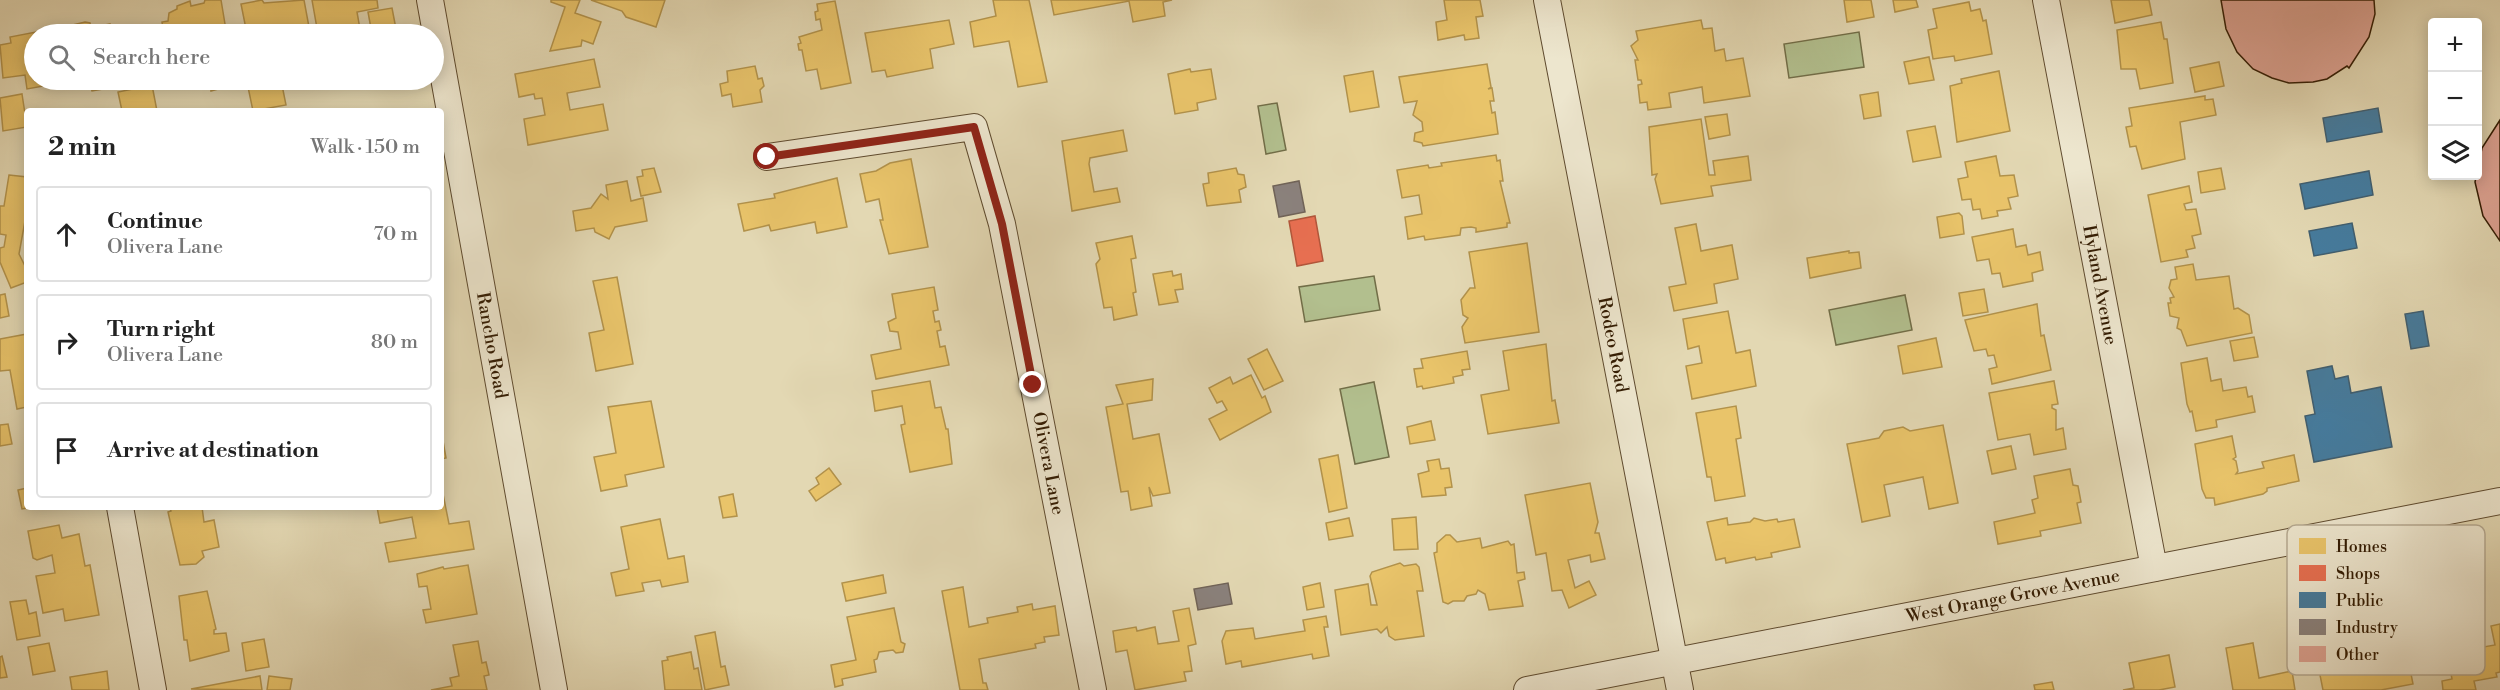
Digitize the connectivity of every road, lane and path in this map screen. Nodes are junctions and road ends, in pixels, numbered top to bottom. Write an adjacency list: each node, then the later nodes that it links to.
1 (430, 0): 4 (street, Rancho Road)
2 (1547, 0): 12 (street, Rodeo Road)
3 (2046, 0): 11 (street, Hyland Avenue)
4 (434, 24)
5 (444, 78): 14 (street, Rancho Road)
6 (767, 157): 15 (street, Olivera Lane)
7 (2500, 501): 9 (street, West Orange Grove Avenue)
8 (121, 510): 13 (street)
9 (2376, 525)
10 (2287, 542): 11 (street, West Orange Grove Avenue)
11 (2154, 568): 12 (street, West Orange Grove Avenue)
12 (1674, 661): 16 (street, West Orange Grove Avenue); 17 (street, Rodeo Road)
13 (153, 690)
14 (554, 690)
15 (1093, 690)
16 (1527, 690)
17 (1680, 690)

